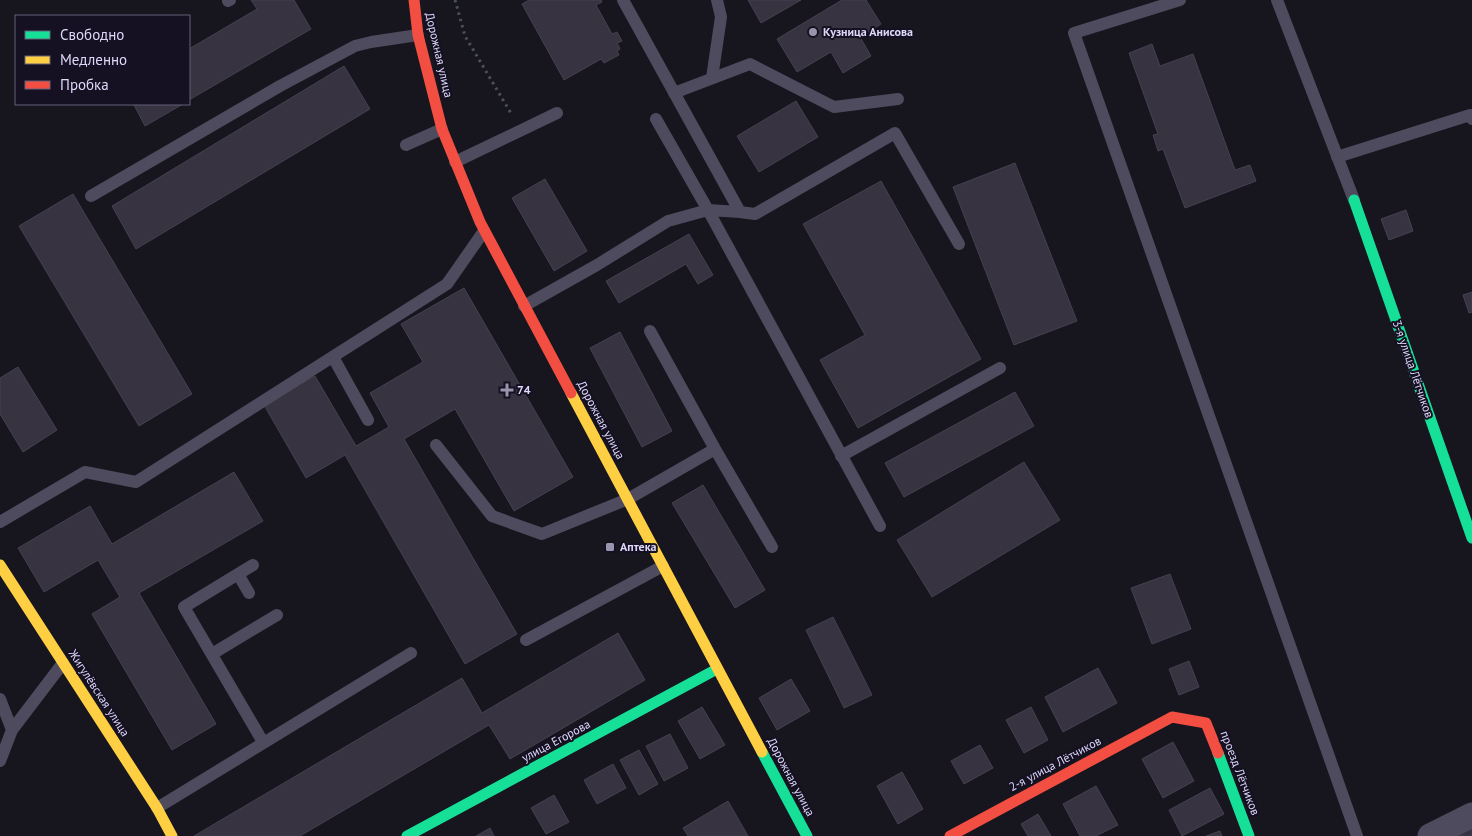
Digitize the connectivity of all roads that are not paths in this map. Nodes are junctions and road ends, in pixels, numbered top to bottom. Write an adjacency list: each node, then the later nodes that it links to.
1 (414, 0): 6 (street, Дорожная улица)
2 (623, 0): 8 (lane)
3 (717, 0): 7 (lane)
4 (1180, 0): 59 (lane)
5 (1277, 0): 15 (lane)
6 (418, 35): 13 (street, Дорожная улица); 17 (lane)
7 (712, 78): 8 (lane); 9 (lane)
8 (674, 93): 20 (lane)
9 (898, 99)
10 (557, 113): 16 (lane)
11 (1471, 117): 15 (lane)
12 (656, 119): 19 (lane)
13 (442, 129): 14 (lane); 16 (street, Дорожная улица)
14 (406, 145)
15 (1337, 157): 18 (lane)
16 (455, 162): 21 (street, Дорожная улица)
17 (91, 196)
18 (1354, 200): 34 (street, 3-я улица Лётчиков)
19 (708, 210): 20 (lane); 23 (lane); 30 (lane)
20 (740, 212): 22 (lane)
21 (484, 231): 23 (street, Дорожная улица); 25 (lane)
22 (959, 244)
23 (524, 306): 31 (street, Дорожная улица)
24 (650, 331): 29 (lane)
25 (332, 357): 27 (lane); 32 (lane)
26 (1000, 368): 30 (lane)
27 (368, 420)
28 (436, 445): 31 (lane)
29 (715, 449): 31 (lane); 35 (lane)
30 (842, 456): 33 (lane)
31 (628, 499): 38 (street, Дорожная улица)
32 (0, 522)
33 (880, 526)
34 (1472, 538)
35 (772, 547)
36 (0, 565): 45 (street, Жигулёвская улица)
37 (253, 565): 39 (lane)
38 (663, 566): 42 (lane); 46 (street, Дорожная улица)
39 (238, 574): 40 (lane); 44 (lane)
40 (249, 593)
41 (277, 616): 44 (lane)
42 (526, 640)
43 (410, 653): 50 (lane)
44 (212, 654): 50 (lane)
45 (64, 663): 49 (lane); 52 (street, Жигулёвская улица)
46 (717, 669): 55 (street, улица Егорова); 56 (street, Дорожная улица)
47 (0, 699): 49 (lane)
48 (1172, 717): 57 (street, 2-я улица Лётчиков); 58 (street, проезд Лётчиков)
49 (12, 730): 51 (lane)
50 (263, 742): 52 (lane)
51 (0, 761)
52 (157, 808): 54 (street, Жигулёвская улица)
53 (1472, 815): 60 (street)
54 (172, 836)
55 (407, 836)
56 (807, 836)
57 (950, 836)
58 (1249, 836)
59 (1357, 836)
60 (1430, 836)

